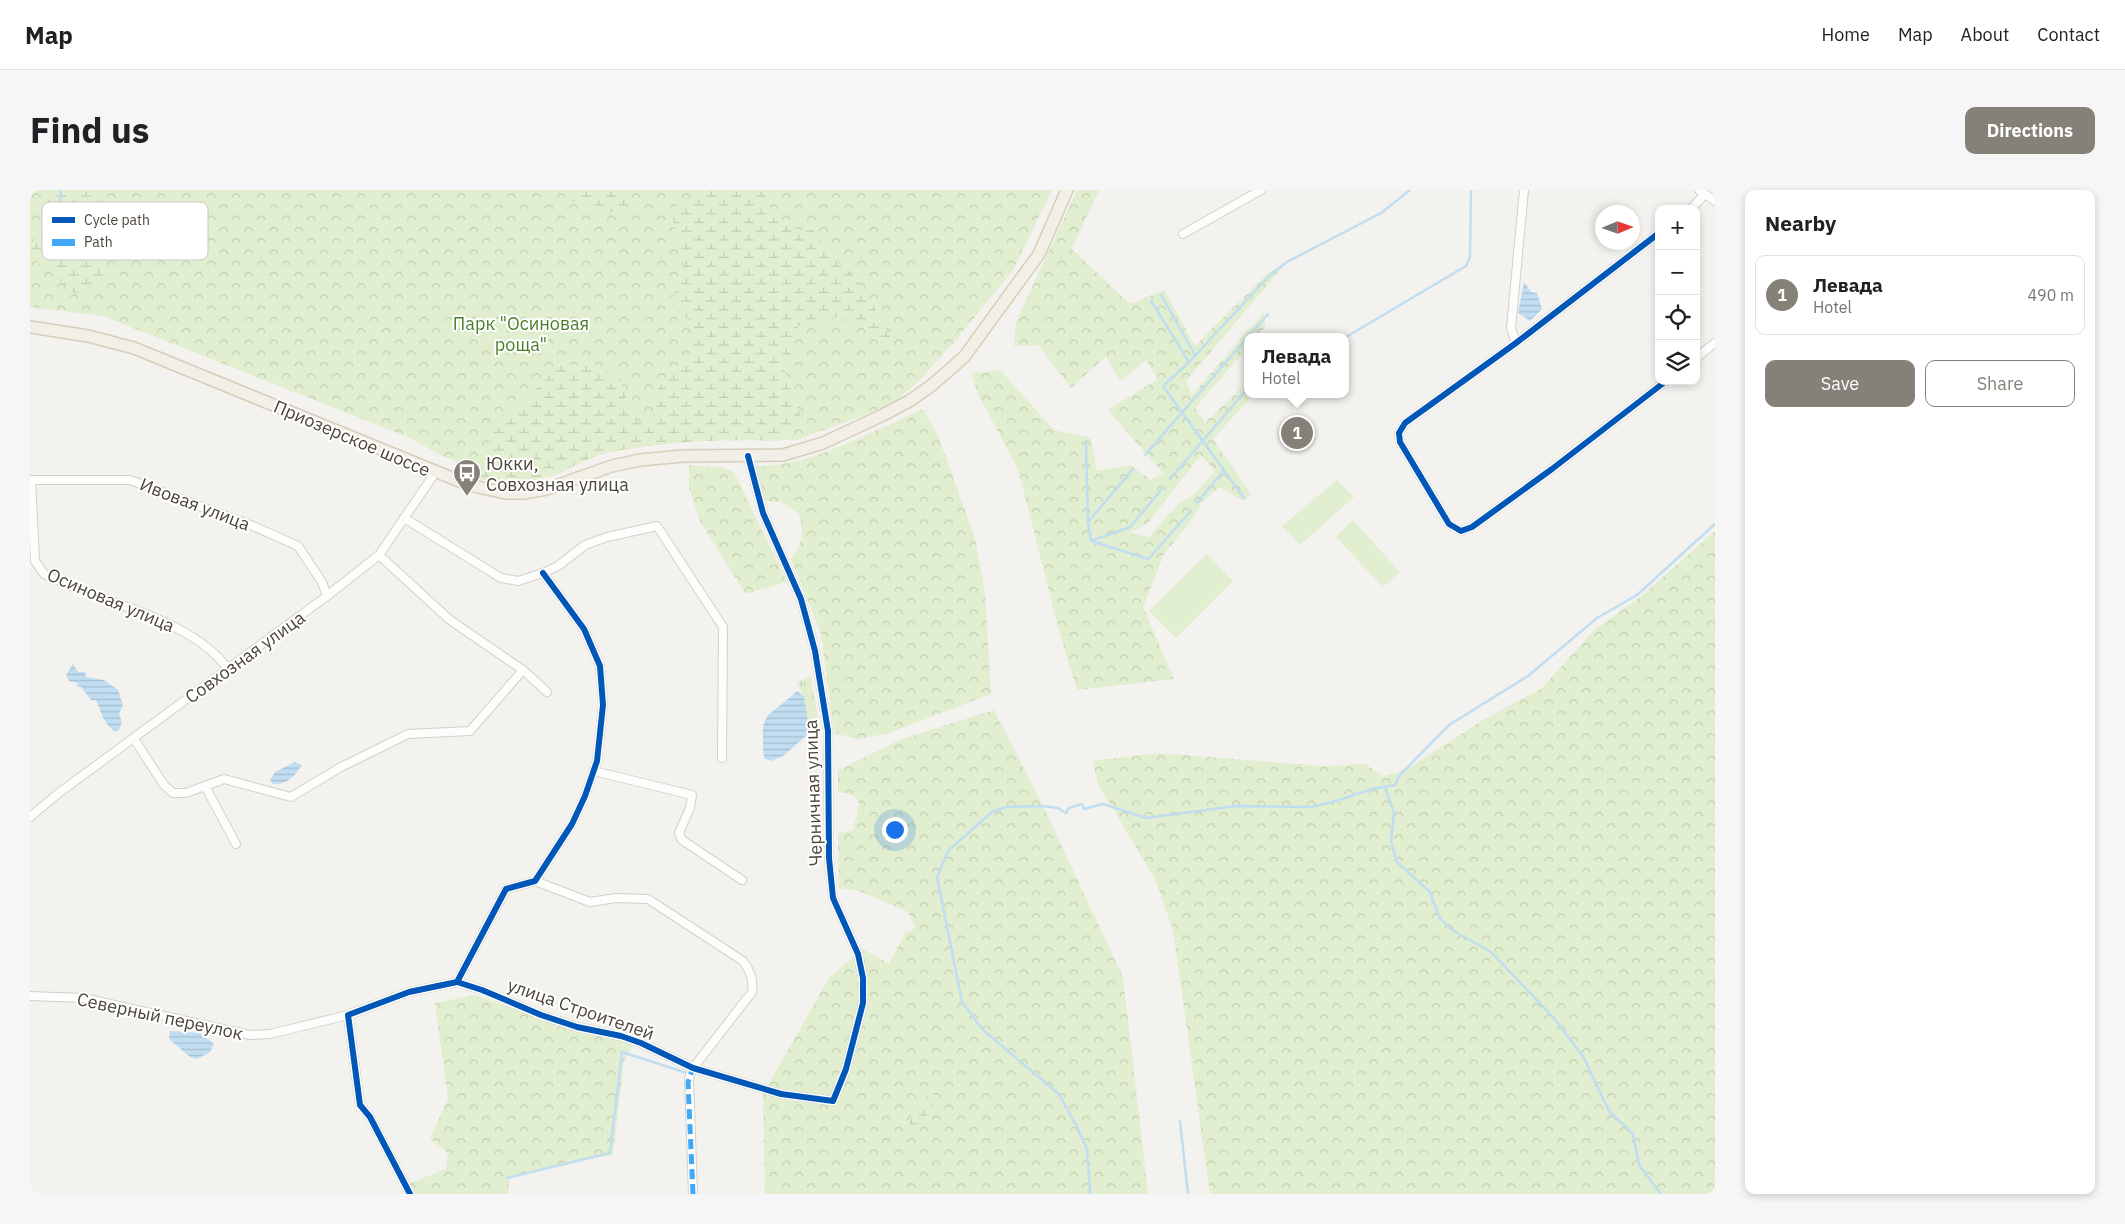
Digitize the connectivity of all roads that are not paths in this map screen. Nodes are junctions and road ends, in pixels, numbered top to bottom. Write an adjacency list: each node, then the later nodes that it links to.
1 (1067, 190): 14 (main road, Приозерское шоссе)
2 (1261, 190): 7 (street)
3 (1524, 190): 10 (street)
4 (1702, 192): 5 (street); 6 (street)
5 (1715, 201)
6 (1694, 205)
7 (1183, 234)
8 (1655, 236): 10 (street)
9 (30, 327): 15 (main road, Приозерское шоссе)
10 (1516, 343): 13 (street)
11 (1715, 343): 12 (street)
12 (1700, 355)
13 (1661, 385)
14 (748, 456): 15 (main road, Приозерское шоссе); 36 (street, Черничная улица)
15 (435, 473): 17 (street, Совхозная улица)
16 (31, 480): 20 (street, Ивовая улица); 21 (street, Осиновая улица)
17 (404, 518): 18 (street, Совхозная улица); 19 (street)
18 (379, 555): 20 (street, Совхозная улица); 22 (street)
19 (543, 573): 25 (street); 26 (street)
20 (327, 596): 21 (street, Совхозная улица)
21 (228, 668): 24 (street, Совхозная улица)
22 (523, 670): 23 (street); 27 (street)
23 (547, 692)
24 (134, 738): 27 (street); 28 (street, Совхозная улица)
25 (722, 758)
26 (594, 771): 30 (street); 31 (street)
27 (205, 786): 29 (street)
28 (30, 815)
29 (236, 844)
30 (742, 880)
31 (535, 881): 32 (street); 35 (street)
32 (457, 982): 34 (street, Северный переулок); 35 (street, улица Строителей)
33 (30, 996): 34 (street, Северный переулок)
34 (348, 1015): 37 (street)
35 (693, 1068): 36 (street, улица Строителей); 38 (street)
36 (833, 1101)
37 (410, 1194)
38 (693, 1194)

